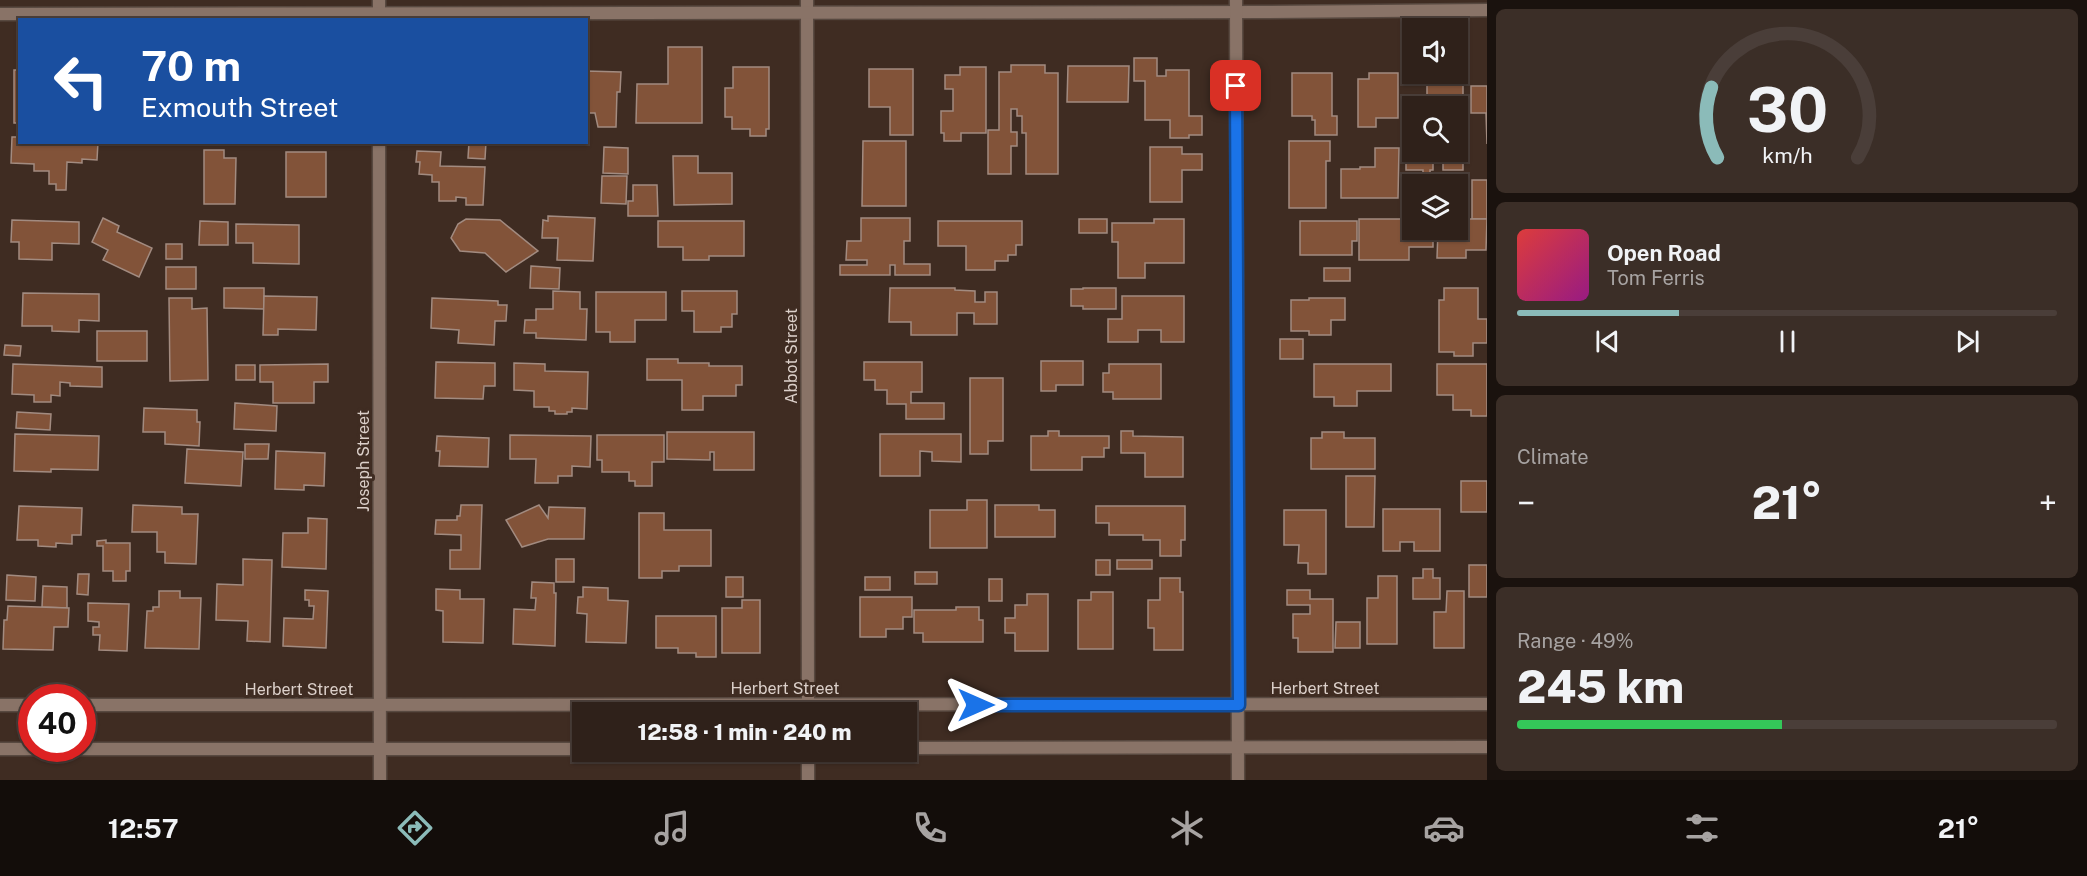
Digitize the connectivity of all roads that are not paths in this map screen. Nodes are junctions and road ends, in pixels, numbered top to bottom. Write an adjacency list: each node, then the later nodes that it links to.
1 (379, 0): 6 (street)
2 (807, 6): 3 (street); 6 (street); 8 (street, Abbot Street)
3 (1236, 6): 4 (street); 14 (street)
4 (1487, 10)
5 (0, 14): 6 (street)
6 (379, 16)
7 (380, 144): 13 (street, Joseph Street)
8 (808, 702)
9 (1487, 704): 14 (street, Herbert Street)
10 (0, 705): 11 (street)
11 (18, 705)
12 (96, 705): 13 (street, Herbert Street)
13 (380, 705): 15 (street, Herbert Street); 18 (street, Joseph Street)
14 (1239, 705): 16 (street, Herbert Street); 21 (street)
15 (572, 707)
16 (917, 708)
17 (1487, 747): 21 (street)
18 (380, 748): 19 (street); 22 (street); 24 (street, Joseph Street)
19 (572, 748)
20 (917, 748): 21 (street)
21 (1238, 748): 26 (street)
22 (0, 749)
23 (808, 762): 25 (street)
24 (380, 780)
25 (808, 780)
26 (1238, 780)

